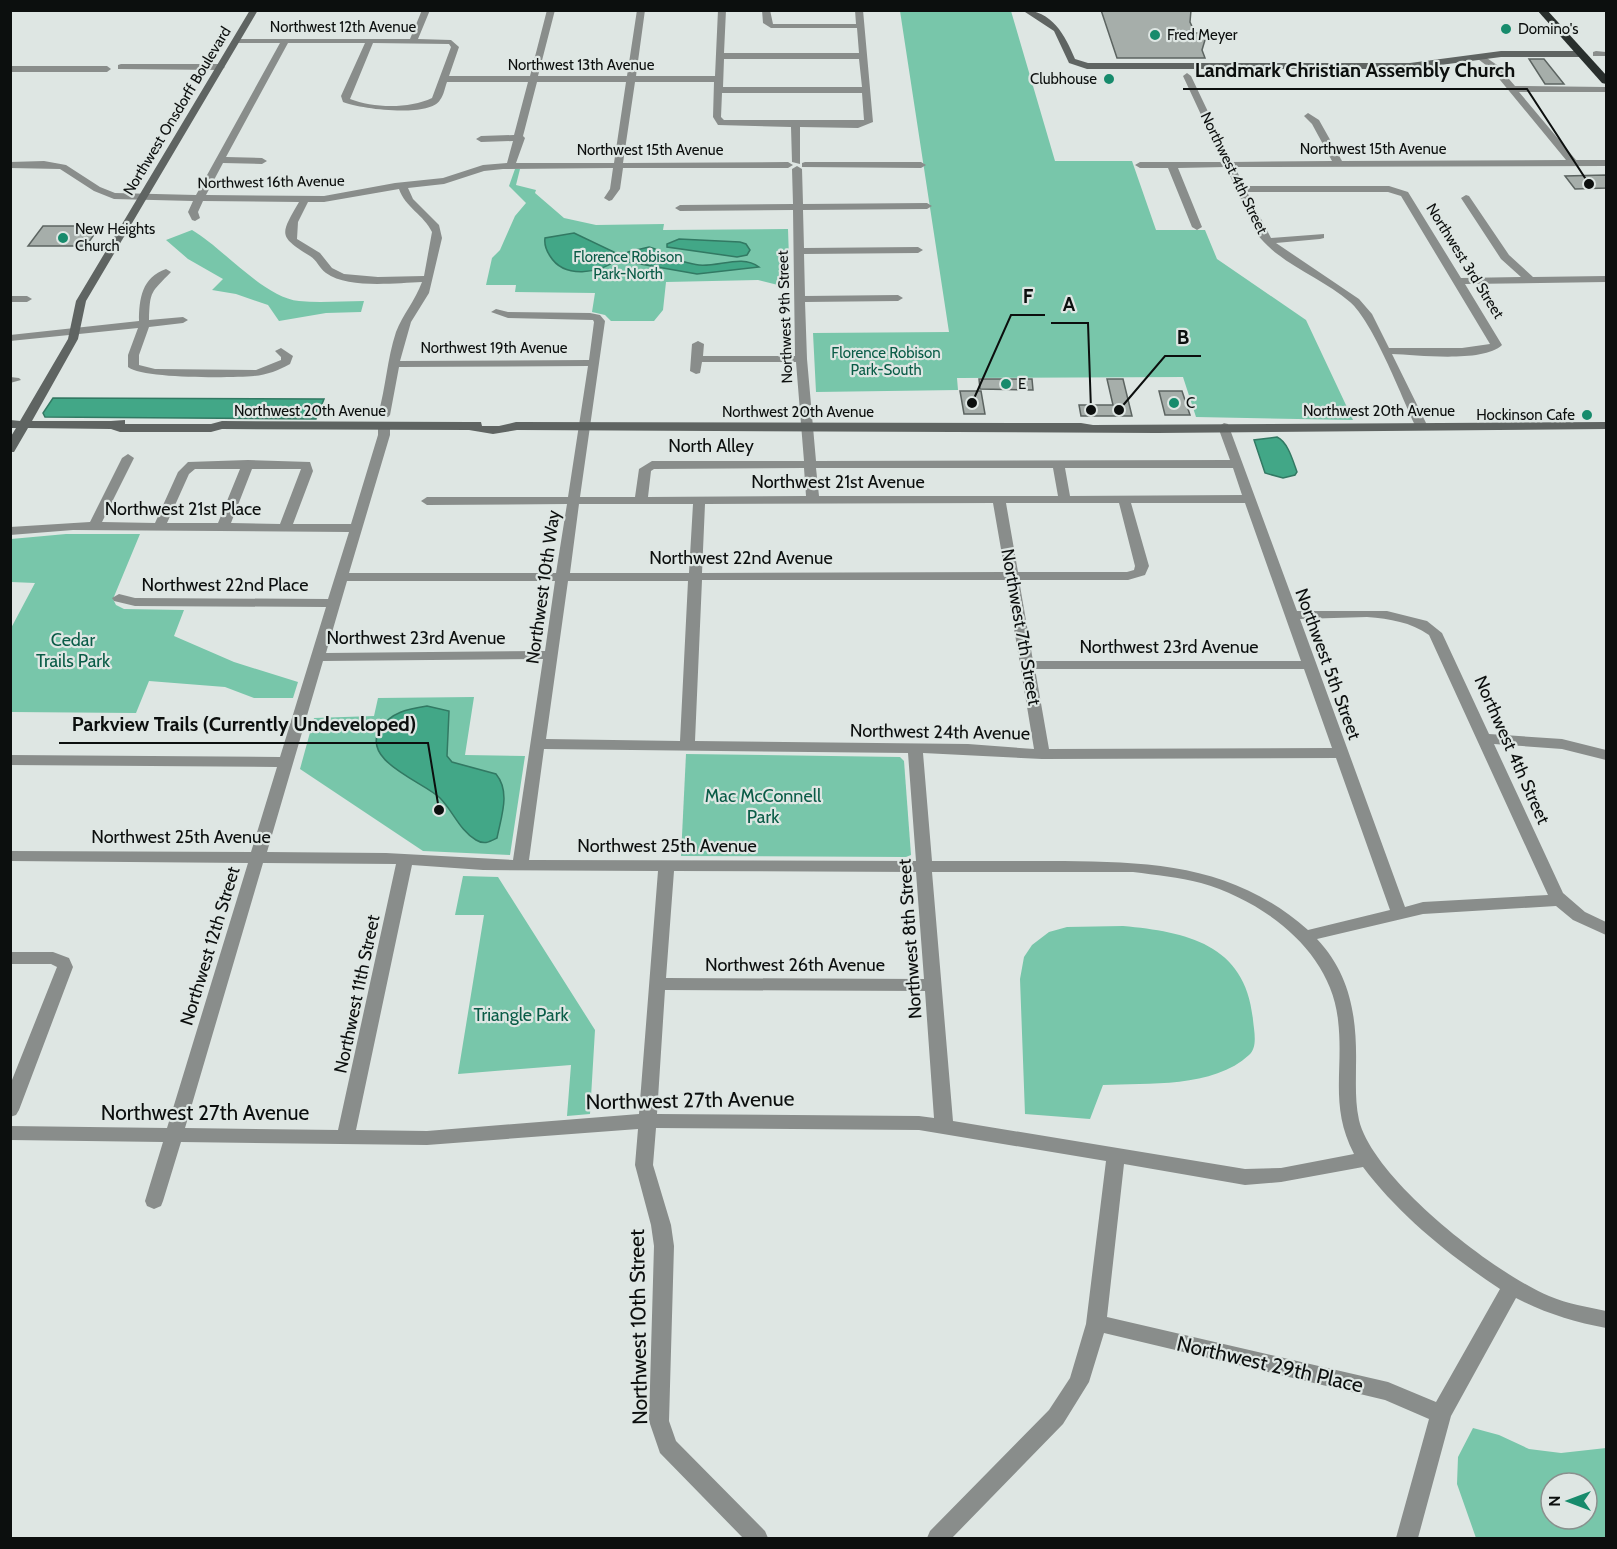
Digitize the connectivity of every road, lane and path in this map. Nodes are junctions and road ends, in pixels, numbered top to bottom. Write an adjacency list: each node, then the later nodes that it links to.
1 (254, 10): 12 (street, Northwest Onsdorff Boulevard)
2 (426, 10): 15 (street)
3 (551, 10): 28 (street)
4 (641, 10): 29 (street)
5 (722, 10): 18 (street)
6 (766, 10): 11 (street)
7 (859, 10): 11 (street)
8 (1026, 10): 20 (street)
9 (1541, 10): 16 (highway)
10 (1556, 10): 17 (highway)
11 (860, 26): 19 (street)
12 (237, 41): 13 (street, Northwest 12th Avenue); 23 (street, Northwest Onsdorff Boulevard)
13 (285, 41): 14 (street, Northwest 12th Avenue); 40 (street)
14 (370, 41): 15 (street, Northwest 12th Avenue); 27 (street)
15 (413, 41): 27 (street, Northwest 12th Avenue)
16 (1581, 54): 20 (street); 31 (highway)
17 (1601, 54): 21 (highway)
18 (720, 56): 19 (street); 30 (street)
19 (864, 56): 35 (street)
20 (1481, 57): 32 (street)
21 (1606, 66)
22 (121, 67): 23 (street)
23 (221, 67): 57 (street, Northwest Onsdorff Boulevard)
24 (10, 69): 25 (street)
25 (107, 69)
26 (1187, 76): 43 (street, Northwest 4th Street)
27 (444, 79): 28 (street, Northwest 13th Avenue)
28 (534, 79): 29 (street, Northwest 13th Avenue); 38 (street)
29 (631, 79): 30 (street, Northwest 13th Avenue); 52 (street)
30 (719, 79): 34 (street)
31 (1606, 81)
32 (1512, 89): 33 (street); 44 (street)
33 (1606, 89)
34 (718, 90): 35 (street); 37 (street)
35 (868, 90): 37 (street)
36 (1308, 116): 51 (street)
37 (795, 125): 47 (street, Northwest 9th Street)
38 (520, 138): 39 (street); 46 (street)
39 (481, 139)
40 (220, 160): 41 (street); 58 (street)
41 (262, 161)
42 (1606, 163): 44 (street, Northwest 15th Avenue)
43 (1229, 164): 50 (street, Northwest 15th Avenue); 51 (street, Northwest 15th Avenue); 54 (street, Northwest 4th Street)
44 (1574, 164): 51 (street, Northwest 15th Avenue)
45 (10, 165): 57 (street, Northwest 16th Avenue)
46 (511, 165): 52 (street, Northwest 15th Avenue); 53 (street, Northwest 16th Avenue)
47 (797, 165): 48 (street, Northwest 15th Avenue); 52 (street, Northwest 15th Avenue); 61 (street, Northwest 9th Street)
48 (921, 165)
49 (1140, 165): 50 (street, Northwest 15th Avenue)
50 (1172, 165): 64 (street)
51 (1340, 165)
52 (617, 166): 55 (street)
53 (402, 185): 59 (street, Northwest 16th Avenue); 70 (street, Northwest 12th Street)
54 (1242, 189): 66 (street, Northwest 4th Street); 73 (street, Northwest 3rd Street)
55 (609, 198)
56 (1466, 198): 72 (street)
57 (143, 199): 58 (street, Northwest 16th Avenue); 82 (street, Northwest Onsdorff Boulevard)
58 (199, 199): 59 (street, Northwest 16th Avenue); 63 (street)
59 (305, 199): 70 (street)
60 (927, 206): 61 (street)
61 (797, 207): 62 (street); 68 (street, Northwest 9th Street)
62 (680, 208)
63 (195, 218)
64 (1197, 227)
65 (1320, 236): 66 (street)
66 (1268, 242): 86 (street, Northwest 4th Street)
67 (918, 250): 68 (street)
68 (798, 251): 78 (street, Northwest 9th Street)
69 (166, 272): 81 (street)
70 (427, 279): 89 (street, Northwest 12th Street)
71 (1602, 279): 72 (street); 74 (street)
72 (1530, 280): 73 (street)
73 (1460, 281): 86 (street, Northwest 3rd Street)
74 (1606, 291)
75 (898, 298): 78 (street)
76 (10, 299): 77 (street)
77 (27, 299)
78 (800, 299): 87 (street, Northwest 9th Street)
79 (496, 312): 88 (street, Northwest 10th Way)
80 (183, 320): 81 (street)
81 (143, 326): 82 (street); 85 (street)
82 (74, 332): 83 (street); 92 (street, Northwest Onsdorff Boulevard)
83 (10, 338)
84 (698, 344): 87 (street)
85 (281, 351)
86 (1386, 351): 93 (street, Northwest 4th Street)
87 (801, 359): 96 (street, Northwest 9th Street)
88 (594, 363): 89 (street, Northwest 19th Avenue); 95 (street, Northwest 10th Way)
89 (393, 364): 90 (street, Northwest 12th Street)
90 (384, 420): 92 (street, Northwest 20th Avenue); 95 (street, Northwest 20th Avenue); 117 (street, Northwest 12th Street)
91 (10, 424): 92 (street, Northwest 20th Avenue)
92 (24, 424): 98 (street, Northwest Onsdorff Boulevard)
93 (1421, 425): 94 (street, Northwest 20th Avenue); 97 (street, Northwest 20th Avenue)
94 (1606, 426)
95 (585, 427): 96 (street, Northwest 20th Avenue); 105 (street, Northwest 10th Way)
96 (806, 427): 97 (street, Northwest 20th Avenue); 101 (street, Northwest 9th Street)
97 (1224, 427): 102 (street, Northwest 5th Street)
98 (10, 449)
99 (128, 458): 113 (street)
100 (248, 464): 114 (street); 115 (street); 116 (street)
101 (811, 464): 103 (street, North Alley); 106 (street, North Alley); 108 (street, Northwest 9th Street)
102 (1237, 464): 103 (street, North Alley); 104 (street, Northwest 5th Street)
103 (1058, 465): 110 (street)
104 (1250, 499): 111 (street, Northwest 21st Avenue); 125 (street, Northwest 5th Street)
105 (574, 500): 106 (street, Northwest 21st Avenue); 112 (street, Northwest 21st Avenue); 119 (street, Northwest 10th Way)
106 (641, 500): 107 (street, Northwest 21st Avenue)
107 (699, 500): 108 (street, Northwest 21st Avenue); 120 (street)
108 (813, 500): 109 (street, Northwest 21st Avenue)
109 (999, 500): 110 (street, Northwest 21st Avenue); 121 (street, Northwest 7th Street)
110 (1065, 500): 111 (street, Northwest 21st Avenue)
111 (1124, 500): 121 (street, Northwest 22nd Avenue)
112 (428, 501)
113 (94, 526): 114 (street, Northwest 21st Place); 118 (street, Northwest 21st Place)
114 (159, 527): 115 (street, Northwest 21st Place)
115 (223, 527): 116 (street, Northwest 21st Place)
116 (285, 527): 117 (street, Northwest 21st Place)
117 (355, 528): 122 (street, Northwest 12th Street)
118 (10, 531)
119 (563, 576): 120 (street, Northwest 22nd Avenue); 122 (street, Northwest 22nd Avenue); 126 (street, Northwest 10th Way)
120 (696, 576): 121 (street, Northwest 22nd Avenue); 132 (street)
121 (1012, 576): 128 (street, Northwest 7th Street)
122 (341, 577): 124 (street, Northwest 12th Street)
123 (119, 598): 124 (street, Northwest 22nd Place)
124 (333, 603): 127 (street, Northwest 12th Street)
125 (1292, 615): 129 (street, Northwest 5th Street); 130 (street, Northwest 4th Street)
126 (551, 655): 127 (street, Northwest 23rd Avenue); 131 (street, Northwest 10th Way)
127 (317, 657): 138 (street, Northwest 12th Street)
128 (1028, 665): 129 (street, Northwest 23rd Avenue); 135 (street, Northwest 7th Street)
129 (1309, 665): 134 (street, Northwest 5th Street)
130 (1485, 739): 136 (street); 145 (street, Northwest 4th Street)
131 (538, 744): 132 (street, Northwest 24th Avenue); 142 (street, Northwest 10th Way)
132 (687, 745): 133 (street, Northwest 24th Avenue)
133 (915, 749): 135 (street, Northwest 24th Avenue); 144 (street, Northwest 8th Street)
134 (1341, 753): 135 (street, Northwest 24th Avenue); 146 (street, Northwest 5th Street)
135 (1042, 754)
136 (1606, 755)
137 (10, 760): 138 (street)
138 (285, 762): 140 (street, Northwest 12th Street)
139 (10, 856): 140 (street, Northwest 25th Avenue)
140 (256, 858): 141 (street, Northwest 25th Avenue); 156 (street, Northwest 12th Street)
141 (405, 860): 142 (street, Northwest 25th Avenue); 157 (street, Northwest 11th Street)
142 (520, 865): 143 (street, Northwest 25th Avenue)
143 (666, 865): 144 (street, Northwest 25th Avenue); 150 (street, Northwest 10th Street)
144 (924, 866): 148 (street, Northwest 25th Avenue); 151 (street, Northwest 8th Street)
145 (1560, 900): 146 (street); 147 (street)
146 (1399, 913): 148 (street)
147 (1606, 928)
148 (1306, 936): 159 (street, Northwest 25th Avenue)
149 (10, 958): 152 (street)
150 (657, 984): 151 (street, Northwest 26th Avenue); 153 (street, Northwest 10th Street)
151 (933, 985): 154 (street, Northwest 8th Street)
152 (10, 1110)
153 (646, 1121): 154 (street, Northwest 27th Avenue); 157 (street, Northwest 27th Avenue); 165 (street, Northwest 10th Street)
154 (944, 1126): 158 (street, Northwest 27th Avenue)
155 (10, 1133): 156 (street, Northwest 27th Avenue)
156 (173, 1135): 157 (street, Northwest 27th Avenue); 160 (street, Northwest 12th Street)
157 (346, 1135)
158 (1116, 1156): 159 (street, Northwest 27th Avenue); 163 (street)
159 (1365, 1159): 161 (street, Northwest 25th Avenue)
160 (154, 1200)
161 (1511, 1288): 162 (street, Northwest 25th Avenue); 164 (street)
162 (1606, 1319)
163 (1097, 1323): 164 (street, Northwest 29th Place); 166 (street)
164 (1441, 1414): 167 (street)
165 (757, 1539)
166 (938, 1539)
167 (1407, 1539)

